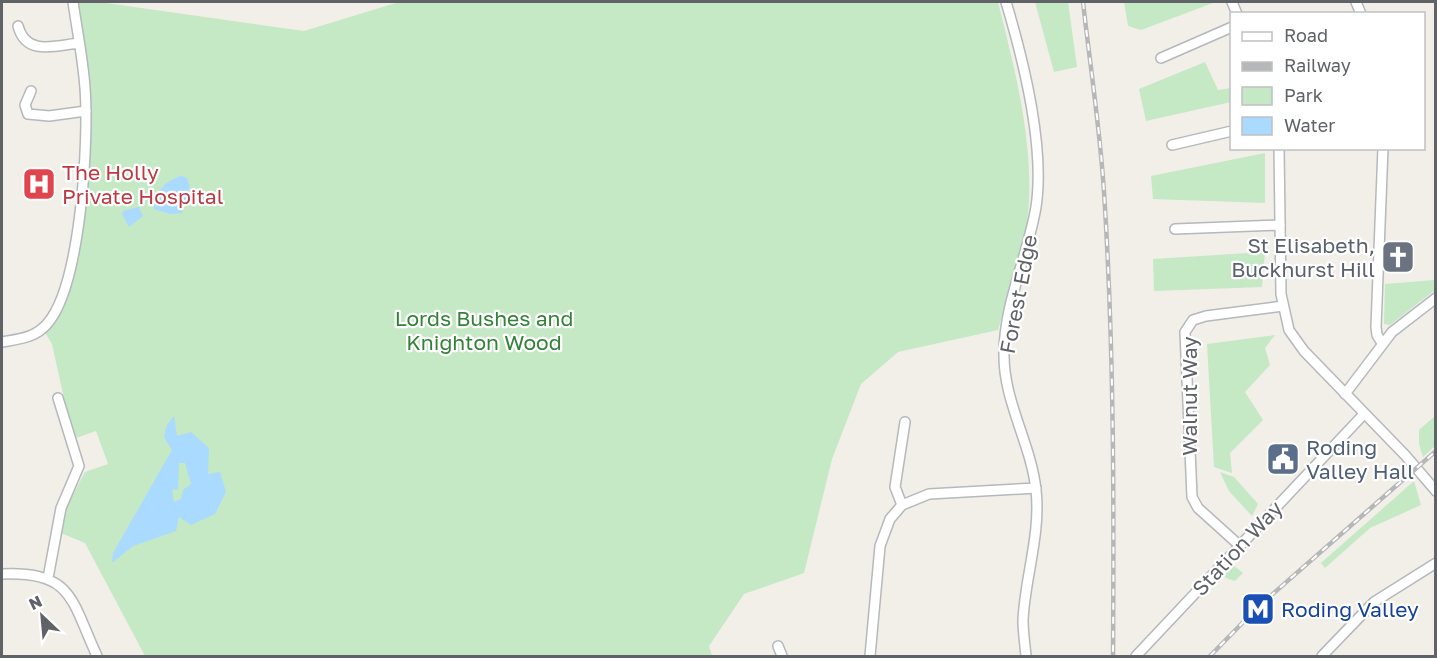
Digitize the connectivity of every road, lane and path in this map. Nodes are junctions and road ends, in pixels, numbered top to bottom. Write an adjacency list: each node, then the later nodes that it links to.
1 (73, 2): 5 (street)
2 (1006, 2): 23 (street, Forest Edge)
3 (18, 26): 5 (street)
4 (1230, 28): 6 (street)
5 (79, 43): 8 (street)
6 (1161, 58)
7 (31, 90): 8 (street)
8 (86, 111): 17 (street)
9 (1230, 131): 10 (street)
10 (1172, 145)
11 (1279, 150): 13 (street)
12 (1383, 150): 18 (street)
13 (1280, 225): 14 (street); 16 (street)
14 (1175, 229)
15 (1436, 298): 18 (street)
16 (1283, 306): 19 (street); 26 (street, Walnut Way)
17 (2, 342)
18 (1382, 343): 19 (street)
19 (1345, 394): 21 (street)
20 (58, 398): 29 (street)
21 (1364, 414): 24 (street); 26 (street, Station Way)
22 (905, 422): 25 (street)
23 (1036, 488): 25 (street); 34 (street, Forest Edge)
24 (1436, 490)
25 (902, 505): 33 (street)
26 (1239, 545): 35 (street, Station Way)
27 (1436, 563): 36 (street)
28 (2, 574): 29 (street)
29 (48, 578): 31 (street)
30 (778, 646): 32 (street)
31 (97, 657)
32 (782, 657)
33 (870, 657)
34 (1026, 657)
35 (1136, 657)
36 (1322, 657)

